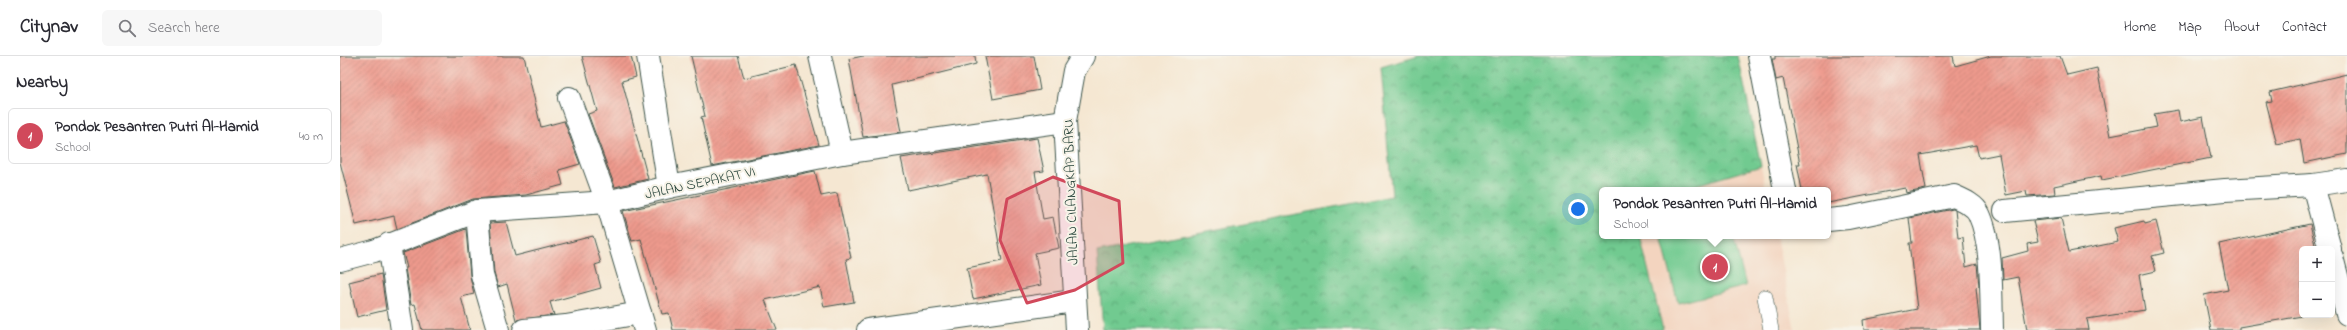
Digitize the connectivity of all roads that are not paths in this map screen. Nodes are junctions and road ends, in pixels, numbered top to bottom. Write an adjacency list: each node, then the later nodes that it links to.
1 (648, 56): 10 (street)
2 (820, 56): 7 (street)
3 (1083, 56): 6 (street, JALAN CILANGKAP BARU)
4 (1759, 56): 11 (street)
5 (569, 98): 12 (street)
6 (1065, 121): 7 (street, JALAN SEPAKAT VI); 21 (street, JALAN CILANGKAP BARU)
7 (842, 153): 10 (street, JALAN SEPAKAT VI)
8 (2347, 180): 9 (street)
9 (2313, 185): 14 (street); 17 (street)
10 (669, 187): 12 (street, JALAN SEPAKAT VI)
11 (1784, 187)
12 (607, 202): 13 (street, JALAN SEPAKAT VI); 23 (street)
13 (477, 211): 16 (street, JALAN SEPAKAT VI); 25 (street)
14 (2005, 211)
15 (1831, 220): 30 (street)
16 (389, 244): 18 (street, JALAN SEPAKAT VI); 24 (street)
17 (2329, 246)
18 (340, 260)
19 (2335, 268): 22 (street)
20 (1765, 297): 29 (lane)
21 (1074, 301): 27 (street); 28 (street, JALAN CILANGKAP BARU)
22 (2347, 314)
23 (643, 322): 26 (street)
24 (402, 330)
25 (498, 330)
26 (524, 330)
27 (868, 330)
28 (1077, 330)
29 (1771, 330)
30 (1992, 330)

